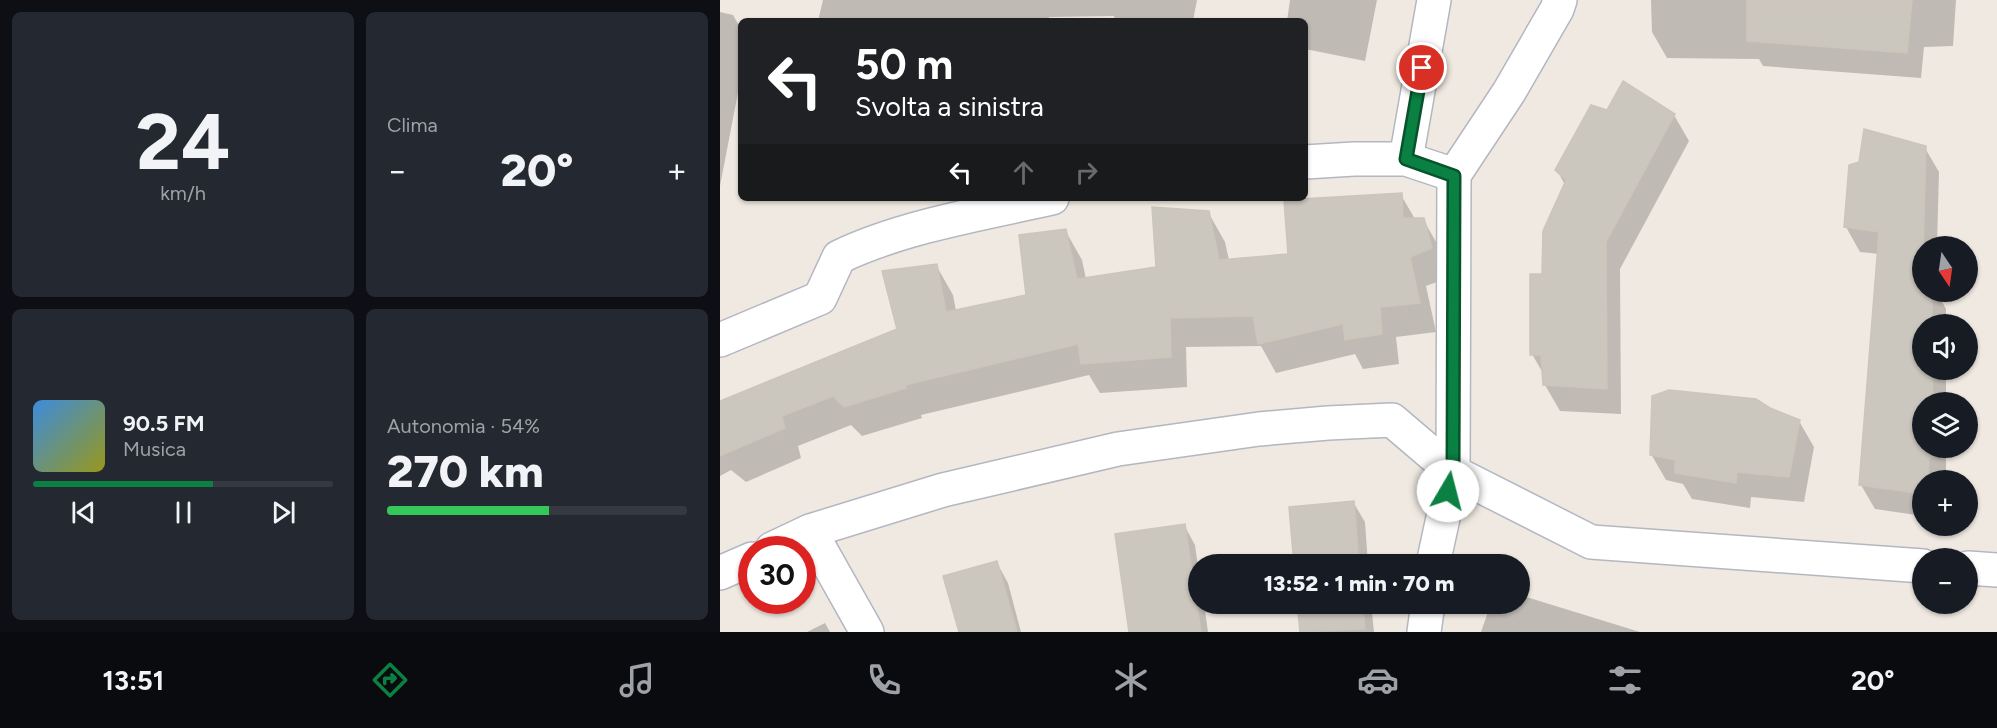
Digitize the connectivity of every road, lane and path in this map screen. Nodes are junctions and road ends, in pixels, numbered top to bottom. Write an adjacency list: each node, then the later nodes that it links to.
1 (1434, 0): 3 (street)
2 (1560, 0): 5 (street)
3 (1406, 159): 4 (street); 5 (street)
4 (1308, 162)
5 (1454, 176): 8 (street)
6 (1038, 201): 7 (street)
7 (720, 340)
8 (1453, 472): 9 (street); 11 (street); 13 (street)
9 (810, 531): 10 (street); 18 (street)
10 (799, 536)
11 (1435, 554)
12 (738, 565): 16 (street)
13 (1912, 565)
14 (1978, 569): 15 (street)
15 (1997, 570)
16 (720, 573)
17 (1426, 614): 19 (street)
18 (867, 632)
19 (1424, 632)

